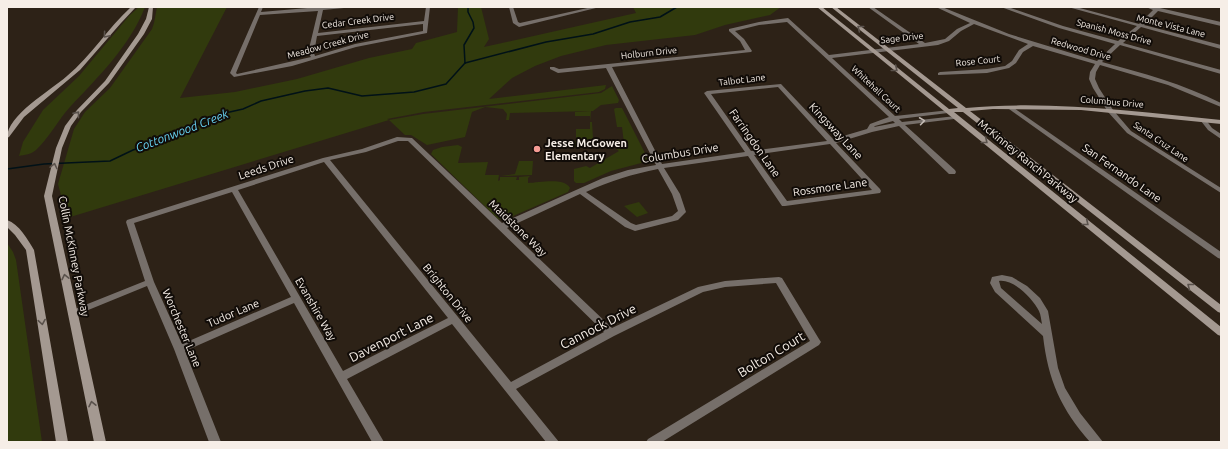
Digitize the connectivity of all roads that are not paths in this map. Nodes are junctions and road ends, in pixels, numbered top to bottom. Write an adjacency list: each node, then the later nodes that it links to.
1 (134, 7): 49 (street, one-way to 49)
2 (151, 7): 70 (street, Collin McKinney Parkway, one-way to 2)
3 (261, 7): 17 (street)
4 (344, 7): 15 (street)
5 (428, 7): 18 (street)
6 (511, 7): 7 (street)
7 (598, 7)
8 (819, 7): 28 (street, McKinney Ranch Parkway)
9 (833, 7): 27 (street, McKinney Ranch Parkway, one-way to 9)
10 (870, 7): 25 (street)
11 (938, 7): 19 (street, Redwood Drive)
12 (1003, 7): 23 (street, Spanish Moss Drive)
13 (1070, 7): 21 (street, Monte Vista Lane)
14 (1148, 7): 16 (street)
15 (321, 8): 17 (street); 22 (street)
16 (1158, 8): 20 (street); 21 (street)
17 (258, 14): 31 (street, Meadow Creek Drive)
18 (426, 22): 22 (street, Cedar Creek Drive); 31 (street, Meadow Creek Drive)
19 (973, 23): 24 (street, Redwood Drive); 25 (street, Sage Drive)
20 (1221, 24)
21 (1140, 26): 23 (street); 26 (street, Monte Vista Lane)
22 (315, 35): 31 (street)
23 (1119, 43): 32 (street); 35 (street, Spanish Moss Drive)
24 (1032, 44): 32 (street, Redwood Drive); 36 (street, Rose Court)
25 (924, 45): 27 (street, Sage Drive)
26 (1221, 47)
27 (887, 49): 28 (street, Sage Drive); 42 (street, McKinney Ranch Parkway)
28 (872, 50): 30 (street, Sage Drive); 43 (street, McKinney Ranch Parkway, one-way to 43)
29 (749, 51): 30 (street, Whitehall Court); 33 (street, Holburn Drive)
30 (827, 57): 44 (street, Whitehall Court)
31 (314, 58)
32 (1098, 63): 39 (street, Redwood Drive); 41 (street, Santa Cruz Lane)
33 (609, 67): 34 (street, Holburn Drive); 55 (street)
34 (552, 68)
35 (1221, 72)
36 (940, 74)
37 (779, 85): 38 (street, Talbot Lane); 52 (street, Kingsway Lane)
38 (707, 94): 53 (street, Farringdon Lane)
39 (1221, 105)
40 (1011, 108): 41 (street, Columbus Drive); 42 (street, Columbus Drive); 65 (street, San Fernando Lane)
41 (1110, 111): 45 (street, Columbus Drive); 58 (street, Santa Cruz Lane)
42 (967, 112): 43 (street, Columbus Drive); 69 (street, McKinney Ranch Parkway, one-way to 42)
43 (951, 114): 44 (street, Columbus Drive); 47 (street, Columbus Drive, one-way to 43); 72 (street, McKinney Ranch Parkway, one-way to 72)
44 (894, 118): 47 (street, Whitehall Court); 48 (street, Columbus Drive)
45 (1204, 121): 46 (street, Columbus Drive); 50 (street)
46 (1221, 122)
47 (900, 124): 48 (street, Columbus Drive); 56 (street, Whitehall Court)
48 (870, 130): 52 (street, Columbus Drive)
49 (7, 136)
50 (1221, 136)
51 (410, 139): 54 (street, Leeds Drive); 64 (street, Maidstone Way)
52 (832, 142): 53 (street, Columbus Drive); 60 (street, Kingsway Lane)
53 (749, 154): 55 (street, Columbus Drive); 61 (street, Farringdon Lane)
54 (325, 159): 57 (street, Leeds Drive); 71 (street, Brighton Drive)
55 (660, 166): 59 (street, Columbus Drive); 59 (street)
56 (952, 172)
57 (234, 188): 63 (street, Leeds Drive); 68 (street, Evanshire Way)
58 (1221, 191)
59 (582, 192): 64 (street, Columbus Drive)
60 (878, 192): 61 (street, Rossmore Lane)
61 (785, 204)
62 (7, 222): 78 (street, one-way to 78)
63 (130, 222): 66 (street, Worchester Lane)
64 (501, 227): 73 (street, Maidstone Way)
65 (1221, 256)
66 (150, 282): 70 (street); 75 (street, Worchester Lane)
67 (701, 289): 73 (street, Cannock Drive); 83 (street, Bolton Court)
68 (296, 299): 75 (street, Tudor Lane); 76 (street, Evanshire Way)
69 (1221, 310)
70 (73, 313): 79 (street, Collin McKinney Parkway, one-way to 70)
71 (454, 319): 76 (street, Davenport Lane); 77 (street, Brighton Drive)
72 (1221, 332)
73 (610, 333): 77 (street, Cannock Drive)
74 (1048, 334): 74 (street); 84 (street)
75 (179, 349): 80 (street, Worchester Lane)
76 (341, 377): 81 (street, Evanshire Way)
77 (509, 388): 82 (street, Brighton Drive)
78 (62, 442)
79 (100, 442)
80 (215, 442)
81 (378, 442)
82 (553, 442)
83 (652, 442)
84 (1097, 442)

